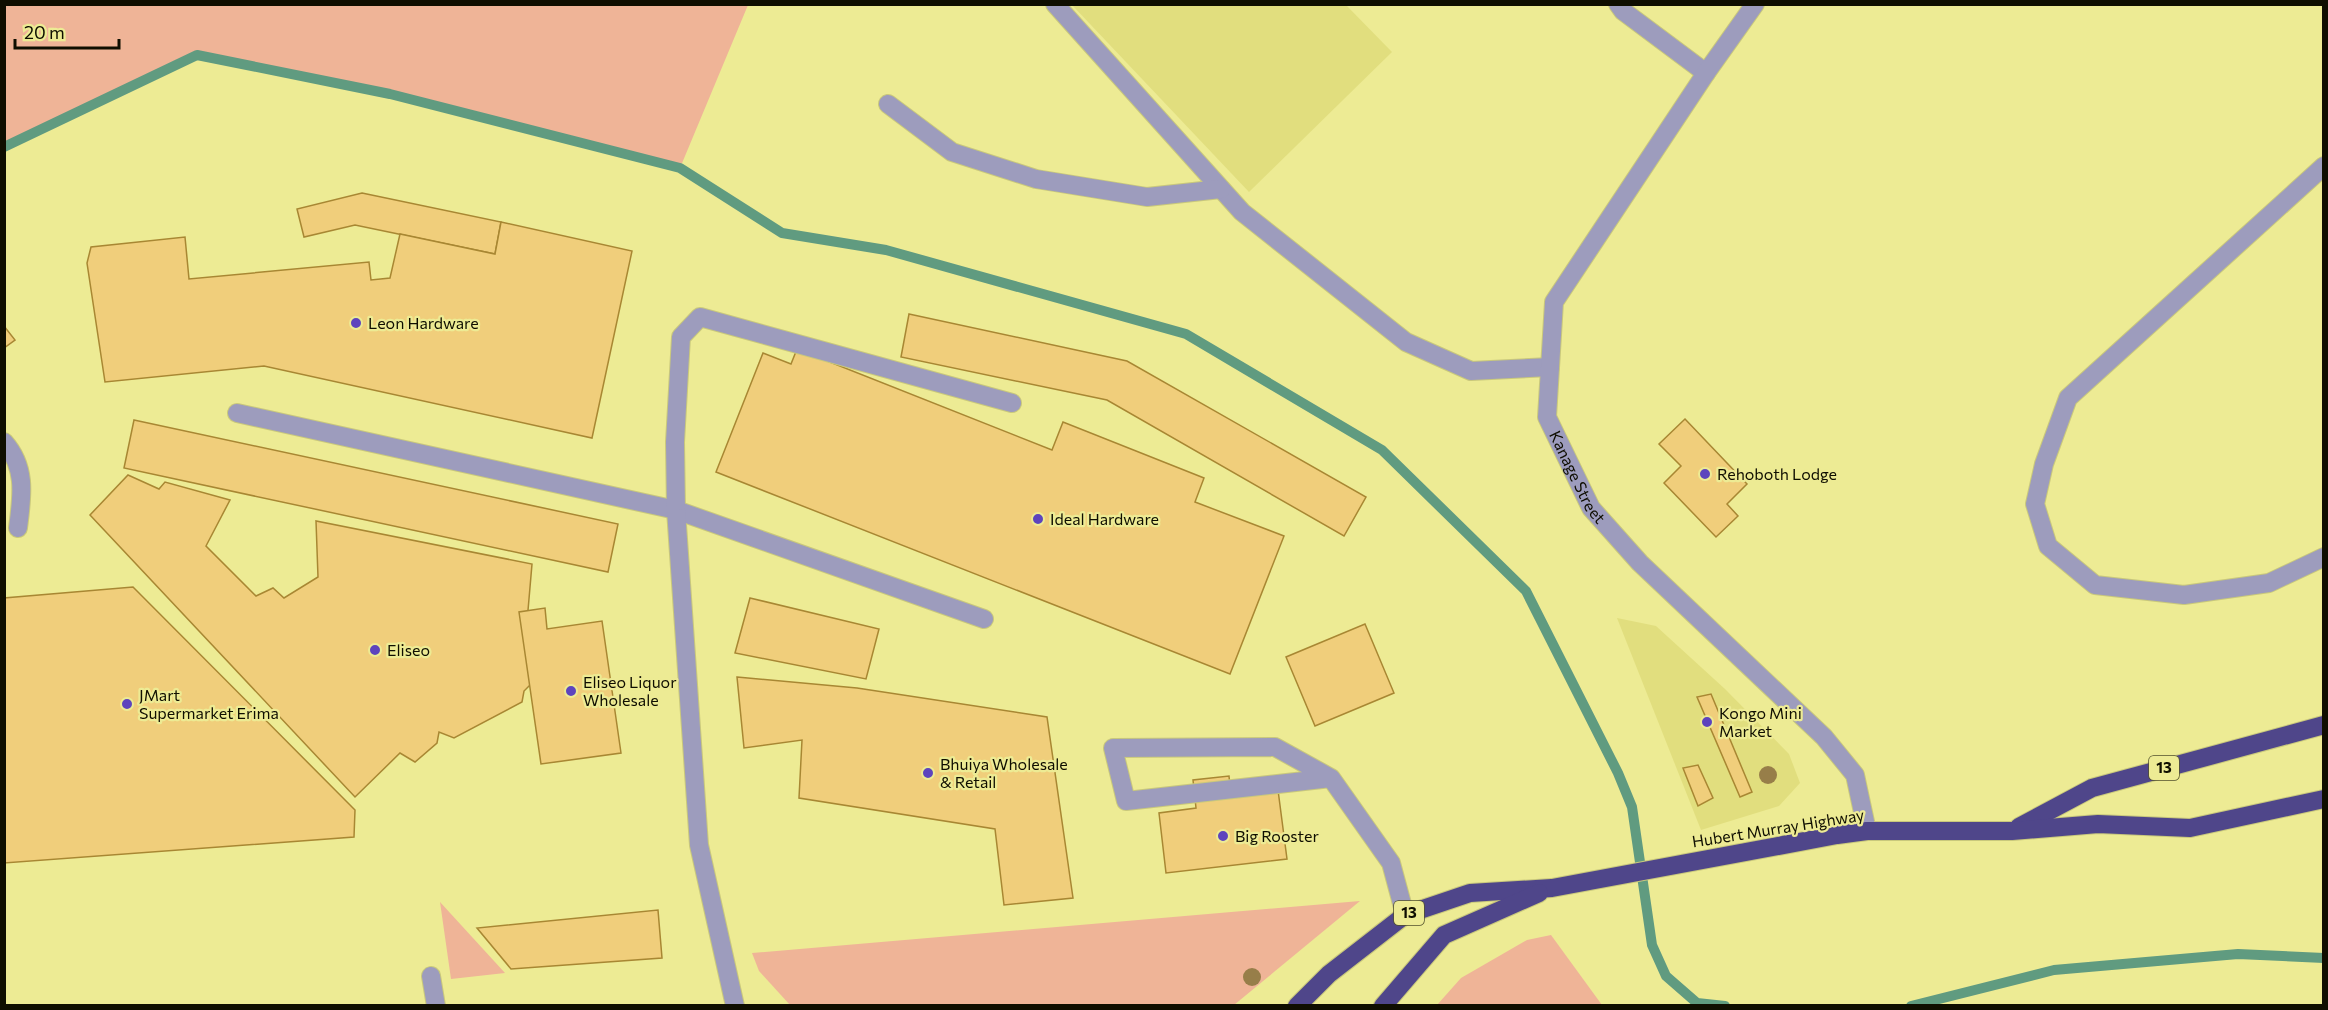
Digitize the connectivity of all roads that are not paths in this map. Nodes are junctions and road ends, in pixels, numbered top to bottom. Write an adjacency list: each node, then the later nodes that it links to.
1 (1055, 4): 7 (street)
2 (1618, 4): 4 (street)
3 (1755, 4): 4 (street, Kanage Street)
4 (1706, 73): 8 (street, Kanage Street)
5 (888, 104): 7 (street)
6 (2324, 166): 14 (street)
7 (1221, 189): 8 (street)
8 (1550, 367): 19 (street, Kanage Street)
9 (1012, 403): 12 (street)
10 (237, 413): 12 (street)
11 (4, 442): 13 (street)
12 (676, 510): 15 (street); 25 (street)
13 (18, 528)
14 (2324, 557)
15 (984, 619)
16 (2324, 725): 20 (highway, Hubert Murray Highway / 13)
17 (1331, 778): 17 (street); 22 (street)
18 (2324, 799): 20 (highway, Hubert Murray Highway / 13)
19 (1866, 831): 20 (highway, Hubert Murray Highway / 13); 21 (highway, Hubert Murray Highway / 13)
20 (2012, 831)
21 (1552, 888): 22 (highway, Hubert Murray Highway / 13); 27 (highway, Hubert Murray Highway / 13)
22 (1405, 915): 26 (highway, Hubert Murray Highway / 13)
23 (431, 976): 24 (street)
24 (436, 1005)
25 (735, 1005)
26 (1297, 1005)
27 (1383, 1005)

